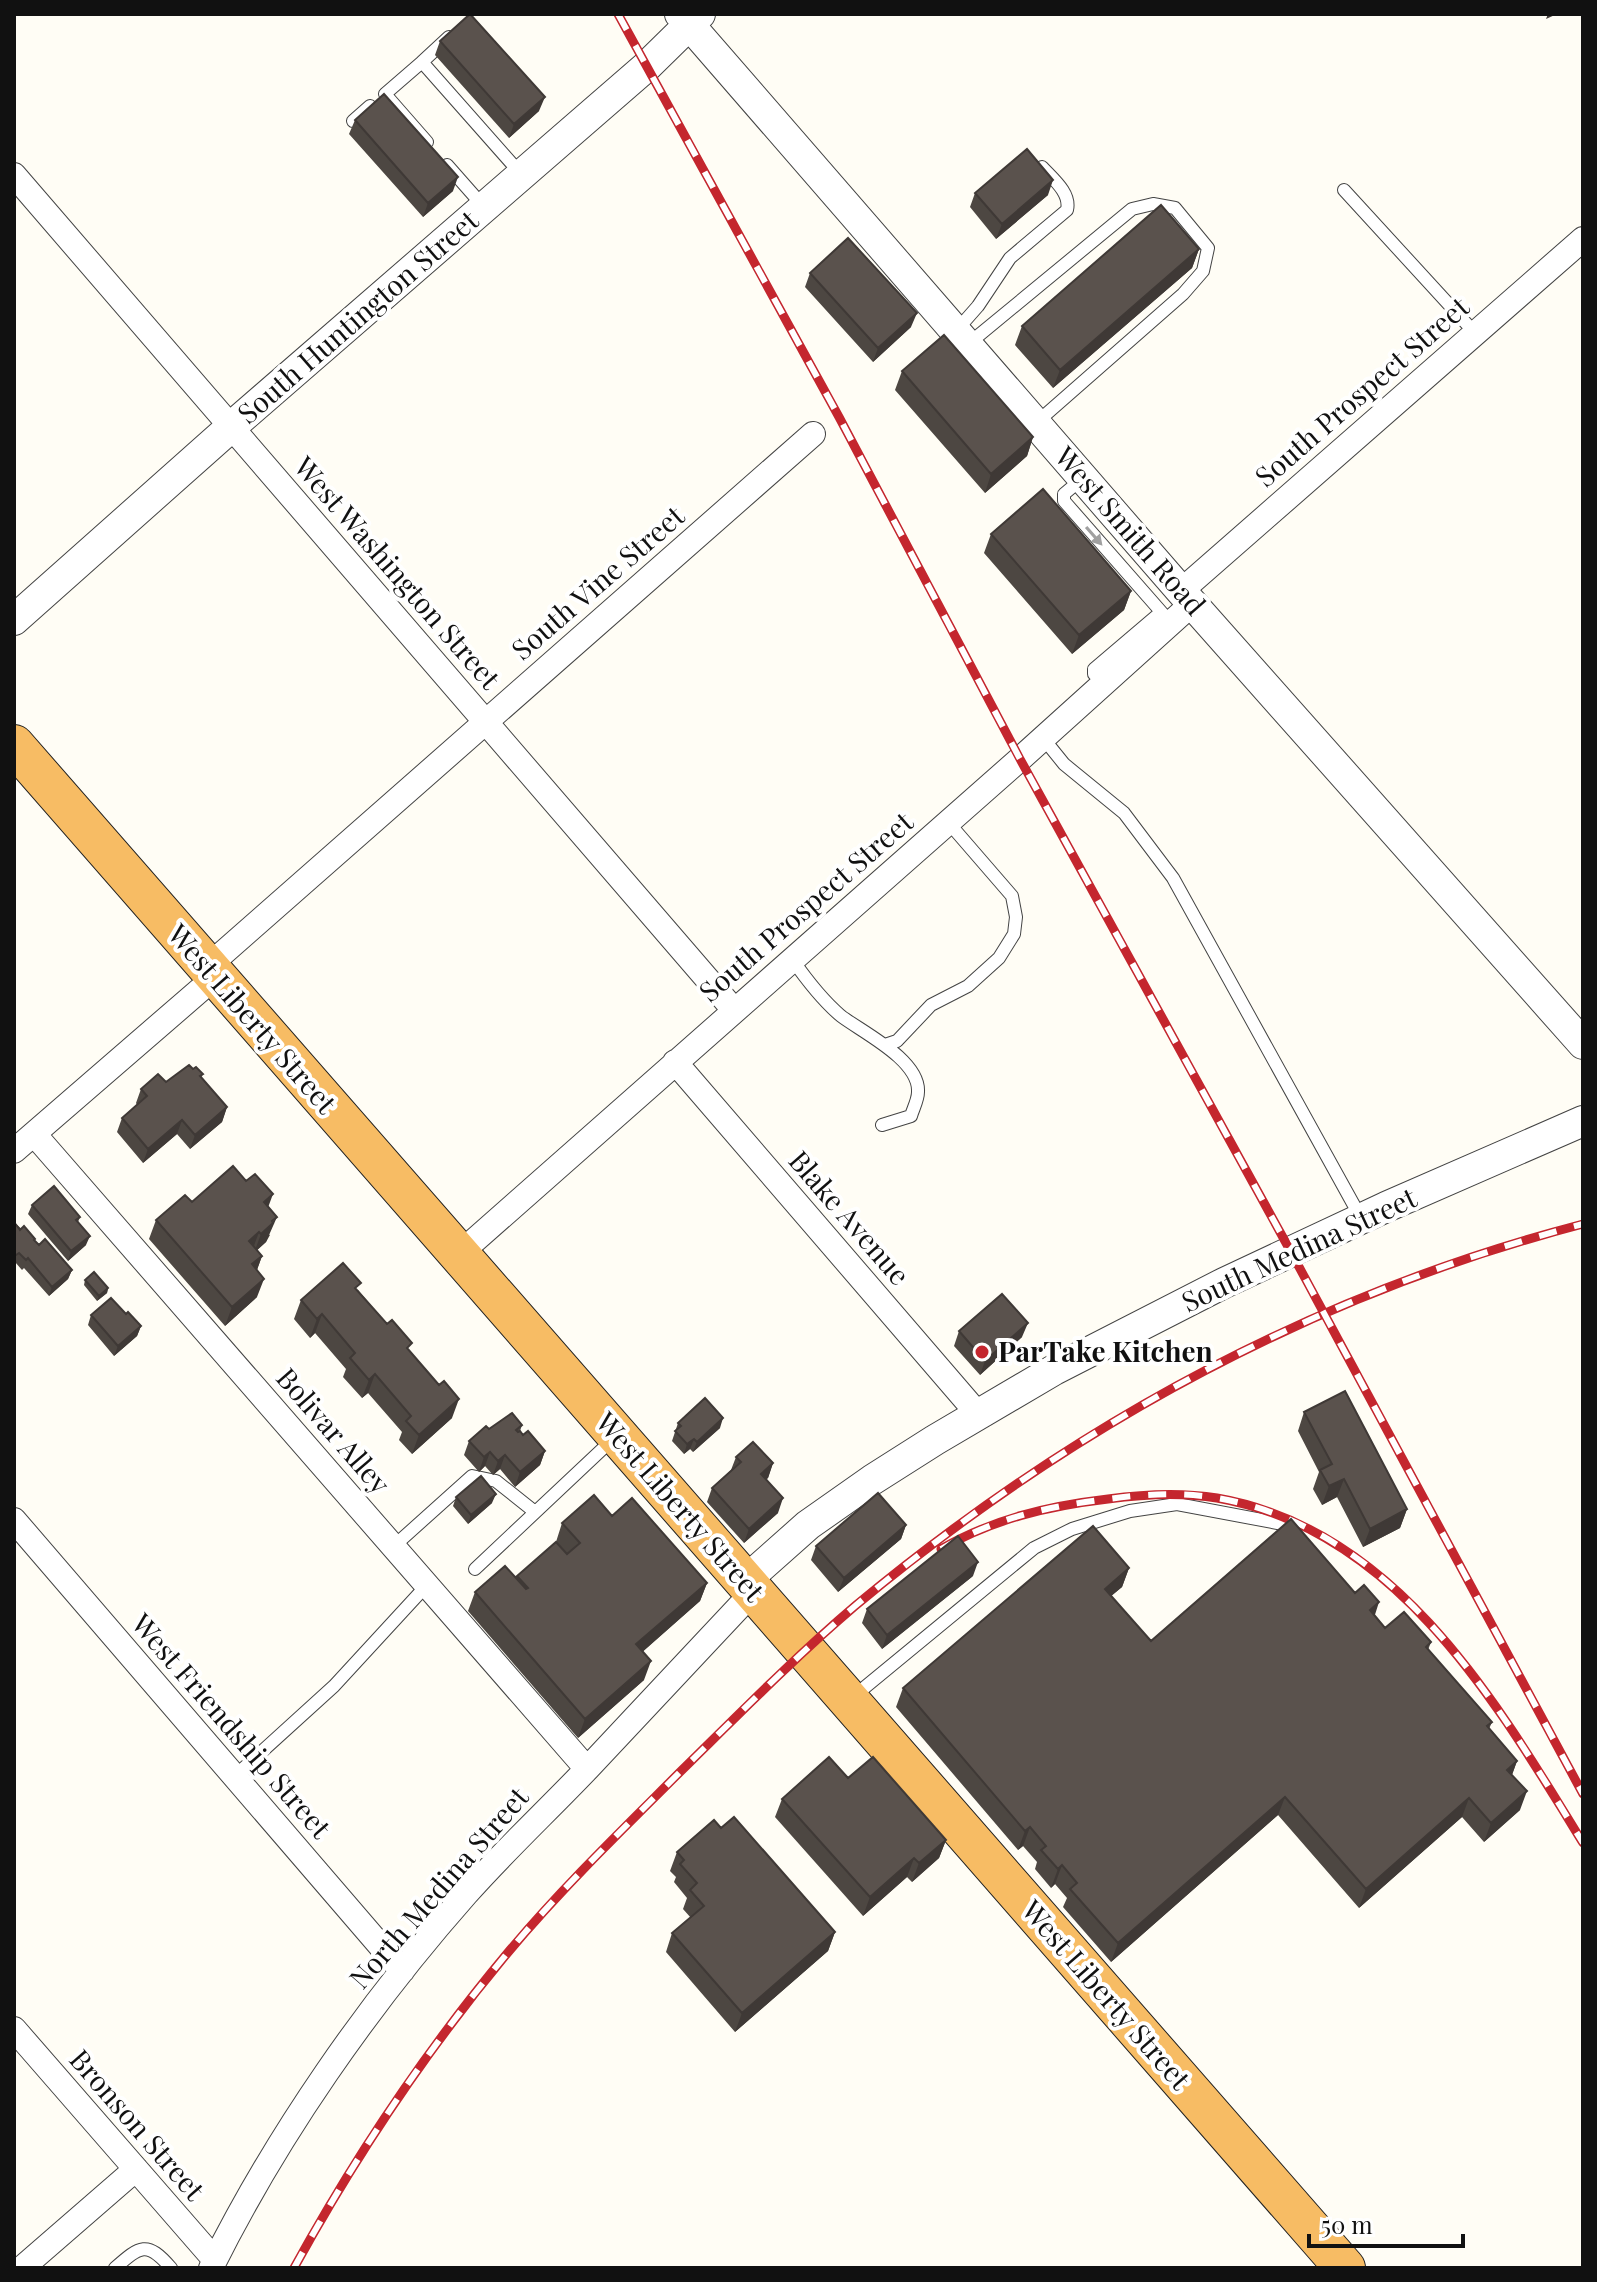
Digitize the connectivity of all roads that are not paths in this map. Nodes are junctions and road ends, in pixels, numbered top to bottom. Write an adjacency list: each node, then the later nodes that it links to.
1 (689, 17): 8 (street, South Huntington Street); 13 (street, West Smith Road)
2 (455, 32): 3 (lane)
3 (422, 62): 4 (lane); 8 (lane)
4 (385, 94): 5 (lane); 10 (lane)
5 (353, 121)
6 (1042, 167): 13 (lane)
7 (14, 175): 15 (street, West Washington Street)
8 (522, 175): 10 (street, South Huntington Street)
9 (1344, 190): 12 (lane)
10 (484, 207): 15 (street, South Huntington Street)
11 (1583, 239): 12 (street, South Prospect Street)
12 (1475, 333): 17 (street, South Prospect Street)
13 (962, 338): 14 (street, West Smith Road); 14 (lane)
14 (1036, 423): 17 (street, West Smith Road)
15 (231, 427): 18 (street, South Huntington Street); 19 (street, West Washington Street)
16 (813, 434): 19 (street, South Vine Street)
17 (1177, 607): 20 (street, South Prospect Street); 26 (street, West Smith Road)
18 (14, 620)
19 (486, 722): 24 (street, South Vine Street); 25 (street, West Washington Street)
20 (1043, 738): 22 (street, South Prospect Street); 33 (lane)
21 (14, 745): 24 (highway, West Liberty Street)
22 (948, 822): 23 (street, South Prospect Street); 27 (lane)
23 (792, 959): 25 (street, South Prospect Street); 27 (lane)
24 (211, 972): 31 (street, South Vine Street); 34 (highway, West Liberty Street)
25 (734, 1010): 28 (street, South Prospect Street)
26 (1583, 1044)
27 (885, 1045): 30 (lane)
28 (675, 1062): 34 (street, South Prospect Street); 35 (street, Blake Avenue)
29 (1583, 1121): 33 (street, South Medina Street)
30 (882, 1125)
31 (34, 1134): 32 (street, South Vine Street); 40 (street, Bolivar Alley)
32 (14, 1151)
33 (1361, 1219): 35 (street, South Medina Street)
34 (458, 1255): 36 (highway, West Liberty Street)
35 (978, 1414): 43 (street, South Medina Street)
36 (617, 1435): 37 (lane); 43 (highway, West Liberty Street)
37 (535, 1512): 40 (lane); 41 (lane)
38 (14, 1520): 46 (street, West Friendship Street)
39 (1283, 1524): 44 (lane)
40 (394, 1546): 42 (street, Bolivar Alley)
41 (475, 1569)
42 (427, 1585): 45 (street, Bolivar Alley); 46 (lane)
43 (749, 1586): 44 (highway, West Liberty Street); 45 (street, North Medina Street)
44 (848, 1701): 54 (highway, West Liberty Street)
45 (587, 1769): 47 (street, North Medina Street)
46 (235, 1776): 47 (street, West Friendship Street)
47 (402, 1971): 50 (street, North Medina Street)
48 (14, 2029): 49 (street, Bronson Street)
49 (136, 2169): 50 (street, Bronson Street); 51 (street)
50 (213, 2264)
51 (22, 2268)
52 (115, 2268): 53 (lane)
53 (171, 2268)
54 (1345, 2268)

